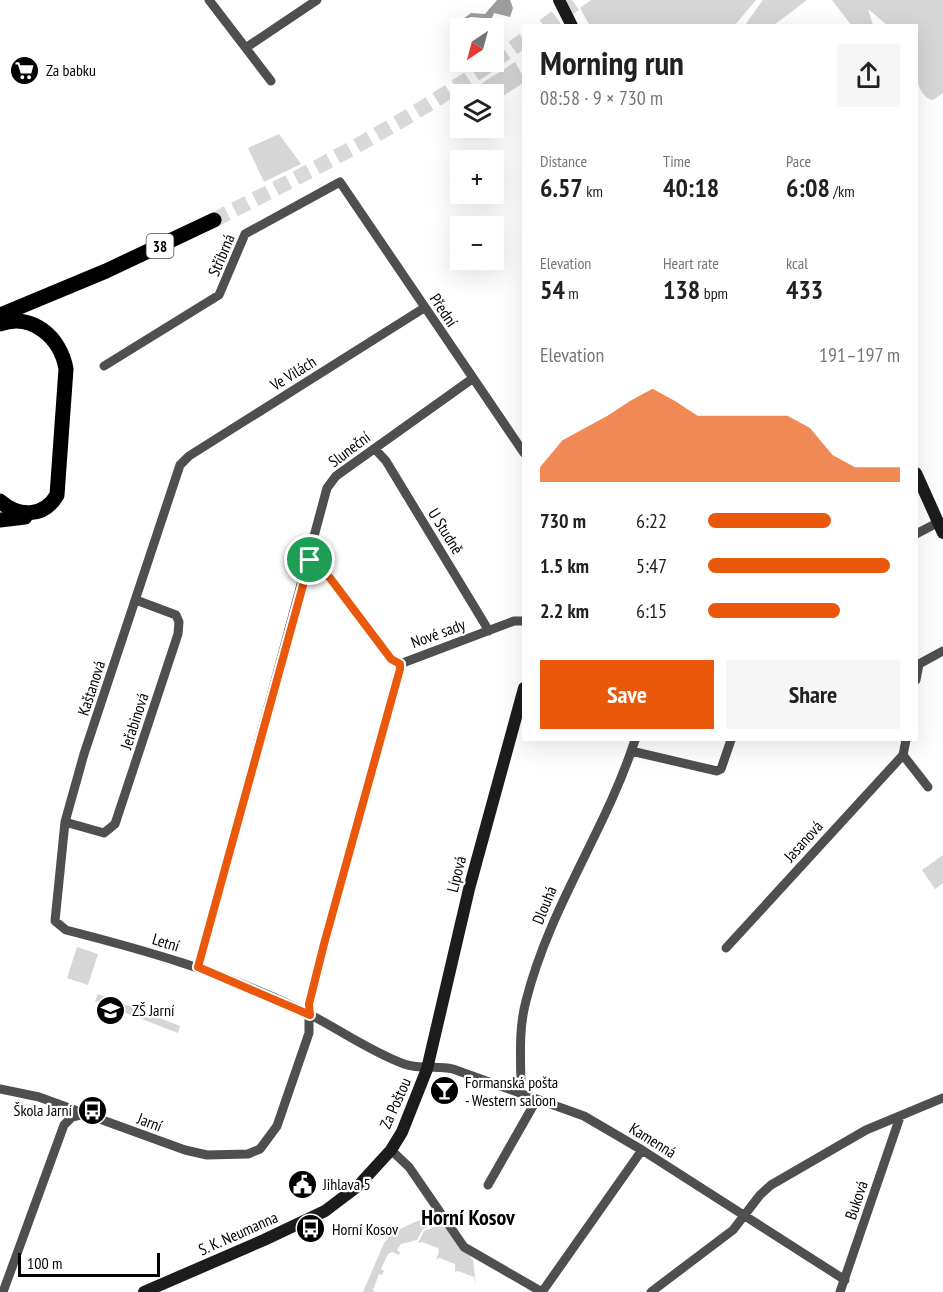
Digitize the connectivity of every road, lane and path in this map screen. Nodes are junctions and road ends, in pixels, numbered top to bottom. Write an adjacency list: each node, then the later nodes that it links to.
1 (209, 0): 5 (street)
2 (317, 0): 5 (street)
3 (559, 0): 4 (street)
4 (571, 24)
5 (247, 47): 6 (street)
6 (271, 81)
7 (340, 182): 9 (street, Přední); 12 (street, Stříbrná)
8 (214, 220): 10 (main road, 38)
9 (424, 308): 13 (street, Přední); 16 (street, Ve Vilách)
10 (0, 315)
11 (0, 324): 19 (main road)
12 (104, 366)
13 (472, 379): 14 (street, Sluneční); 15 (street, Přední)
14 (375, 448): 23 (street, Sluneční); 26 (street, U Studně)
15 (522, 450)
16 (180, 465): 24 (street, Kaštanová)
17 (918, 477): 21 (street)
18 (0, 501): 19 (main road)
19 (36, 513): 20 (main road)
20 (0, 520)
21 (941, 527): 22 (street)
22 (918, 533)
23 (310, 560): 29 (street); 40 (street, Sluneční)
24 (136, 600): 37 (street, Kaštanová); 37 (street, Jeřabinová)
25 (522, 621): 26 (street, Nové sady)
26 (489, 631): 29 (street, Nové sady)
27 (943, 651): 28 (street)
28 (918, 663)
29 (400, 664): 41 (street, Nové sady)
30 (522, 695): 42 (street, Lípová)
31 (635, 741): 34 (street, Dlouhá)
32 (731, 741): 34 (street)
33 (906, 741): 35 (street)
34 (631, 751): 44 (street, Dlouhá)
35 (903, 755): 36 (street); 39 (street, Jasanová)
36 (928, 787)
37 (65, 822): 38 (street, Kaštanová)
38 (57, 924): 40 (street, Letní)
39 (726, 948)
40 (198, 967): 41 (street, Letní)
41 (310, 1015): 42 (street, Letní); 47 (street, Jarní)
42 (427, 1069): 44 (street, Kamenná); 49 (street, Za Poštou)
43 (0, 1089): 47 (street, Jarní)
44 (521, 1092): 46 (street, Kamenná)
45 (943, 1098): 48 (street)
46 (537, 1099): 50 (street, Kamenná); 51 (street)
47 (85, 1114): 55 (street)
48 (900, 1117): 53 (street); 54 (street, Buková)
49 (391, 1150): 52 (street, Za Poštou); 57 (street, Za Poštou)
50 (642, 1150): 53 (street, Kamenná); 57 (street)
51 (488, 1185)
52 (343, 1198): 56 (street, S. K. Neumanna)
53 (744, 1218): 54 (street, Kamenná); 58 (street)
54 (845, 1280): 59 (street, Buková)
55 (3, 1292)
56 (144, 1292)
57 (542, 1292)
58 (651, 1292)
59 (840, 1292)

